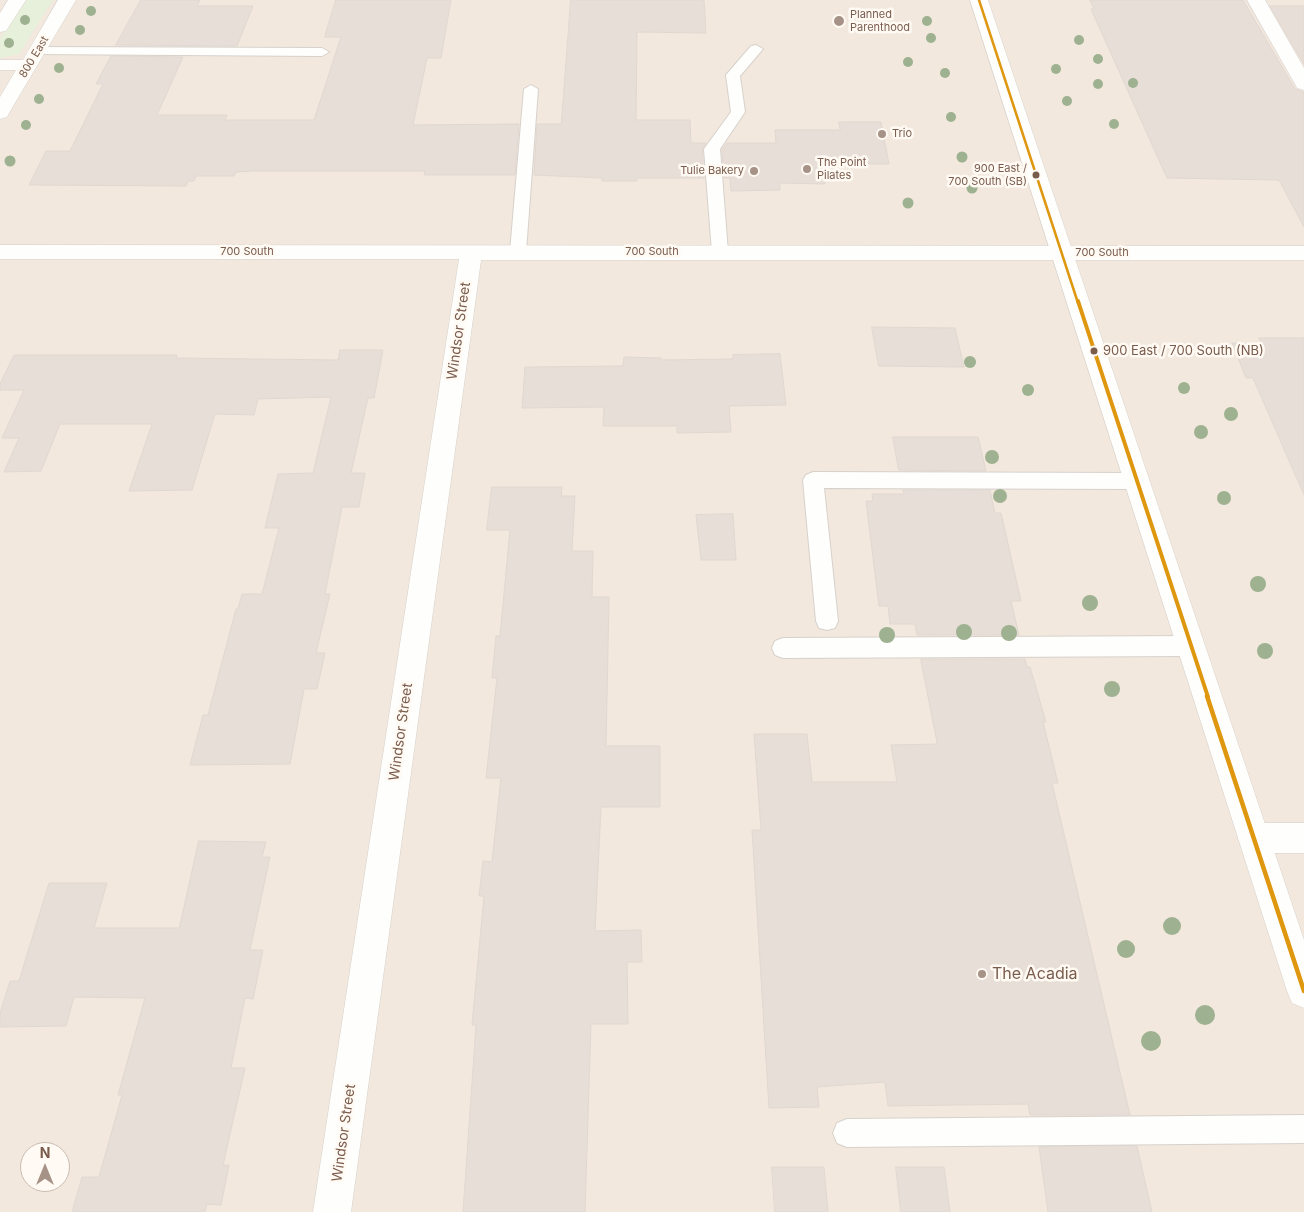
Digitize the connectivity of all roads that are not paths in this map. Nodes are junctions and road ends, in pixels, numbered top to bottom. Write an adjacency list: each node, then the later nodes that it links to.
1 (18, 0): 5 (street)
2 (67, 0): 8 (street, 800 East)
3 (979, 0): 17 (street)
4 (1256, 0): 10 (street)
5 (0, 27)
6 (756, 49): 16 (lane)
7 (322, 52): 8 (lane)
8 (33, 58): 9 (street); 12 (street, 800 East)
9 (0, 65)
10 (1304, 84)
11 (531, 89): 15 (lane)
12 (0, 113)
13 (0, 252): 14 (street, 700 South)
14 (471, 252): 15 (street, 700 South); 28 (street, Windsor Street)
15 (518, 252): 16 (street, 700 South)
16 (720, 252): 17 (street, 700 South)
17 (1062, 252): 18 (street, 700 South); 19 (street)
18 (1304, 252)
19 (1137, 481): 20 (lane); 21 (street)
20 (828, 621)
21 (1191, 646): 22 (lane); 23 (street)
22 (783, 648)
23 (1254, 838): 24 (street); 25 (street)
24 (1304, 838)
25 (1304, 991)
26 (1304, 1129): 27 (lane)
27 (847, 1133)
28 (332, 1212)

